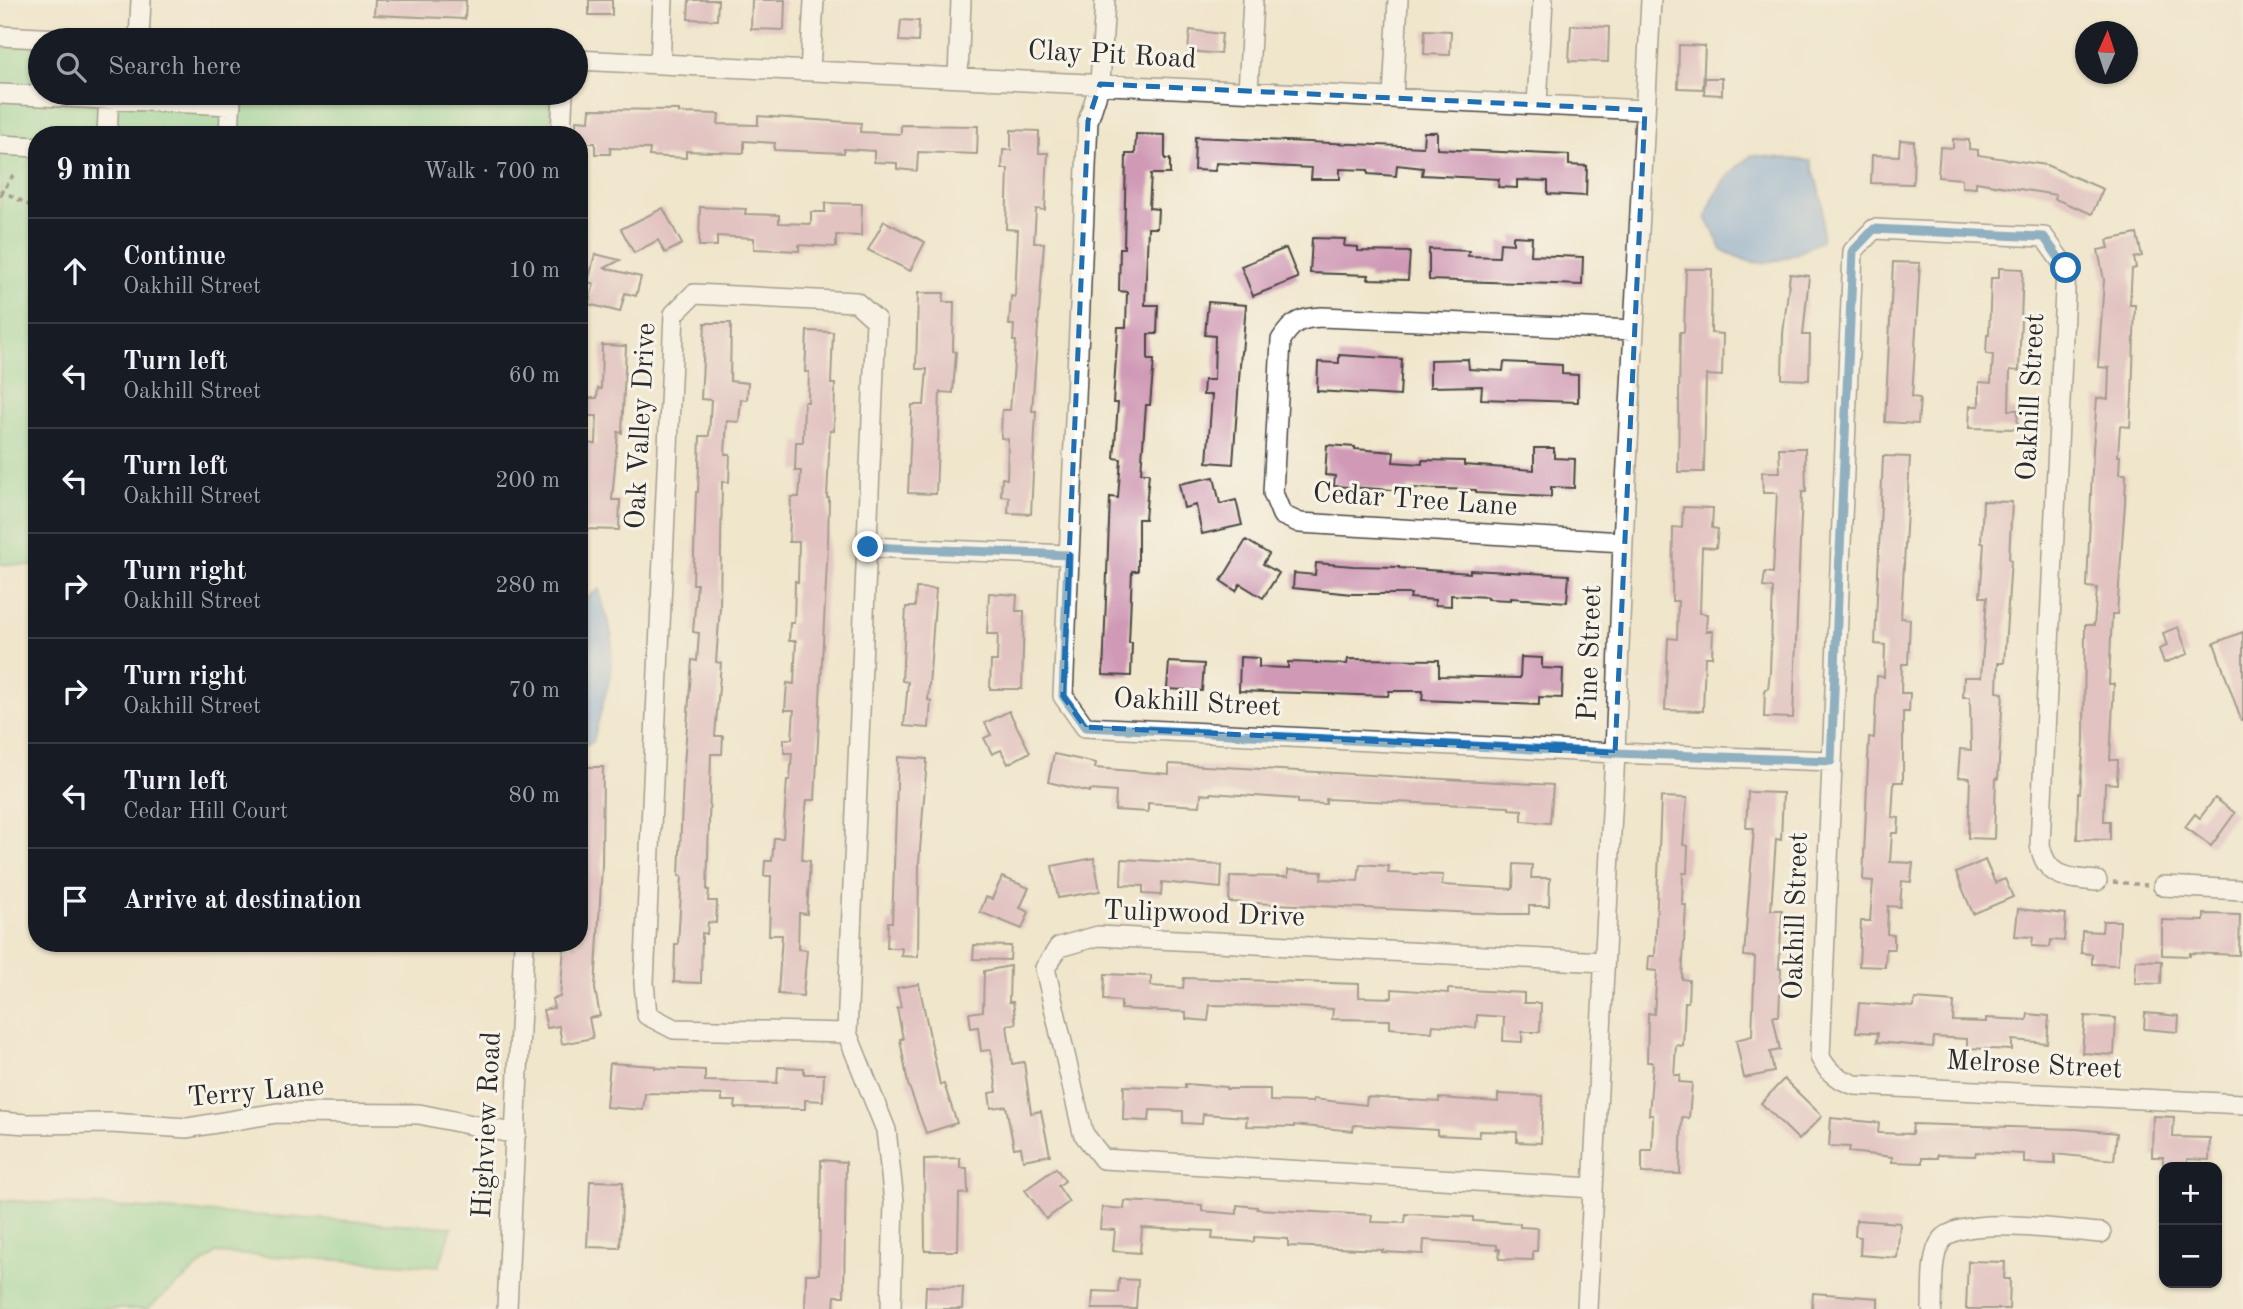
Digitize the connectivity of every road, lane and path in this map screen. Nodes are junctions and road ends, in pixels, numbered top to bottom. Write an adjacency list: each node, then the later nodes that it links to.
1 (141, 0): 10 (street)
2 (663, 0): 14 (street)
3 (814, 0): 15 (street)
4 (961, 0): 16 (street)
5 (1105, 0): 17 (street, Oakhill Street)
6 (1253, 0): 18 (street)
7 (1398, 0): 21 (street)
8 (1543, 0): 22 (street)
9 (1651, 0): 26 (street, Pine Street)
10 (140, 28)
11 (0, 36): 12 (street)
12 (28, 37)
13 (588, 61): 14 (street, Clay Pit Road)
14 (660, 64): 15 (street, Clay Pit Road)
15 (810, 71): 16 (street, Clay Pit Road)
16 (958, 77): 17 (street, Clay Pit Road)
17 (1100, 84): 18 (street, Clay Pit Road); 38 (street, Oakhill Street)
18 (1248, 90): 21 (street, Clay Pit Road)
19 (0, 94): 20 (street)
20 (28, 95)
21 (1393, 97): 22 (street, Clay Pit Road)
22 (1537, 104): 26 (street, Clay Pit Road)
23 (109, 105): 27 (street)
24 (231, 105): 28 (street)
25 (562, 105): 29 (street)
26 (1646, 110): 35 (street, Pine Street)
27 (107, 126)
28 (230, 126)
29 (561, 126)
30 (0, 145): 31 (street)
31 (28, 147)
32 (15, 172): 33 (path)
33 (1, 193): 34 (path)
34 (28, 205)
35 (1634, 330): 36 (street, Pine Street); 36 (street, Cedar Tree Lane)
36 (1623, 542): 39 (street, Pine Street)
37 (868, 547): 38 (street); 46 (street, Oak Valley Drive); 46 (street, Oak Valley Drive)
38 (1068, 555): 39 (street, Oakhill Street)
39 (1615, 753): 40 (street, Oakhill Street); 45 (street, Pine Street)
40 (1831, 761): 41 (street, Oakhill Street); 47 (street, Oakhill Street)
41 (2097, 881): 42 (path)
42 (2163, 886): 43 (street)
43 (2243, 890)
44 (524, 952): 50 (street, Highview Road)
45 (1604, 962): 51 (street, Pine Street); 51 (street, Tulipwood Drive)
46 (847, 1033): 54 (street, Oak Valley Drive)
47 (1827, 1070): 48 (street, Melrose Street)
48 (2243, 1104)
49 (0, 1122): 50 (street, Terry Lane)
50 (516, 1134): 53 (street, Highview Road)
51 (1593, 1188): 55 (street, Pine Street)
52 (2101, 1233): 56 (street)
53 (508, 1309)
54 (891, 1309)
55 (1587, 1309)
56 (1932, 1309)

